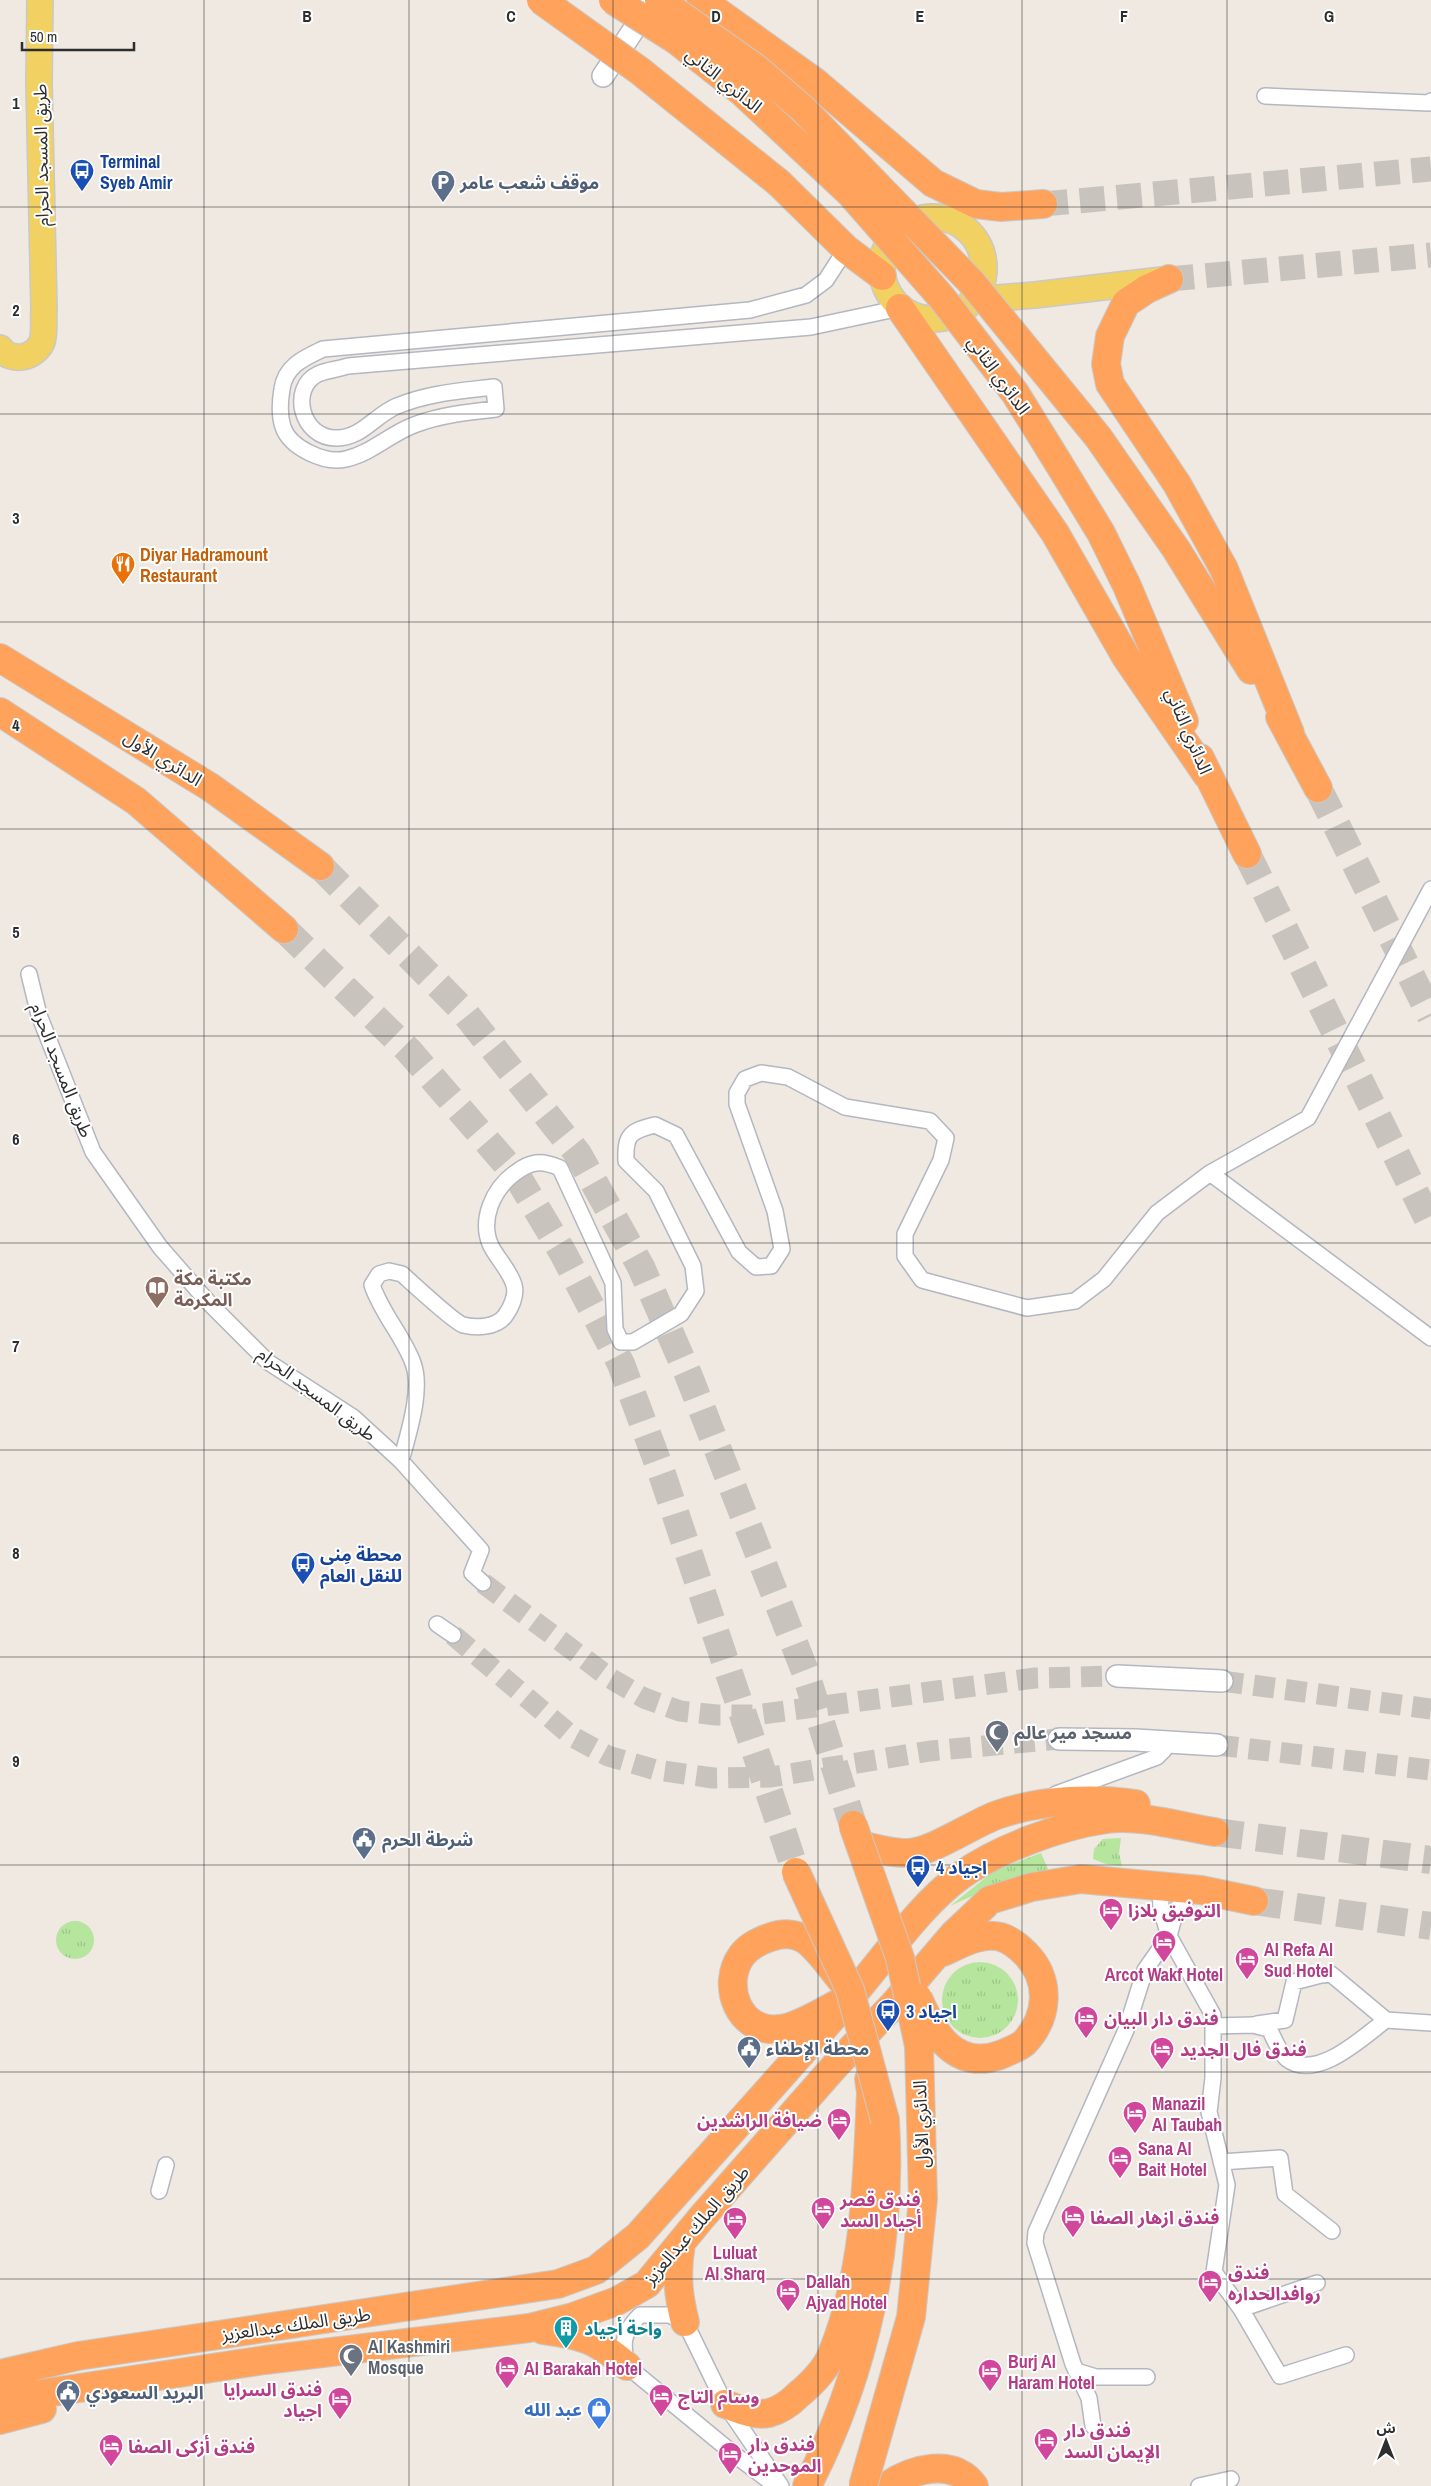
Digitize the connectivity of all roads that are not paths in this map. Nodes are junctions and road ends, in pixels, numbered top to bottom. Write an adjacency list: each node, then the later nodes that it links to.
1 (40, 0): 17 (main road, طريق المسجد الحرام)
2 (541, 0): 12 (highway, bridge)
3 (613, 0): 21 (highway, الدائري الثاني, bridge)
4 (654, 0): 7 (main road)
5 (659, 0): 20 (highway, الدائري الثاني, bridge)
6 (701, 0): 10 (highway)
7 (603, 76)
8 (1265, 96): 9 (street)
9 (1431, 101)
10 (1042, 204): 11 (main road)
11 (954, 220): 13 (main road); 15 (main road)
12 (846, 249): 13 (highway); 16 (street)
13 (882, 276): 16 (main road)
14 (1169, 279): 15 (main road); 20 (highway)
15 (974, 300): 16 (main road)
16 (900, 308): 21 (highway)
17 (8, 353)
18 (0, 658): 24 (highway, الدائري الأول)
19 (0, 712): 26 (highway)
20 (1290, 733): 22 (highway, الدائري الثاني)
21 (1208, 775): 23 (highway, الدائري الثاني)
22 (1318, 788)
23 (1247, 854)
24 (320, 866)
25 (1431, 889): 28 (street)
26 (284, 929)
27 (28, 974): 30 (street, طريق المسجد الحرام)
28 (1210, 1174): 29 (street); 30 (street)
29 (1431, 1338)
30 (401, 1461): 31 (street, طريق المسجد الحرام)
31 (477, 1578)
32 (438, 1624): 33 (street)
33 (453, 1635)
34 (1117, 1676): 35 (main road)
35 (1222, 1681)
36 (1059, 1739): 37 (main road)
37 (1165, 1741): 38 (main road); 39 (street)
38 (1217, 1745)
39 (1035, 1806): 46 (highway, الدائري الأول, bridge); 47 (highway, طريق الملك عبدالعزيز)
40 (796, 1872): 47 (highway, الدائري الأول, bridge)
41 (1160, 1885): 42 (highway, طريق الملك عبدالعزيز); 44 (street); 45 (highway, طريق الملك عبدالعزيز)
42 (1201, 1890): 43 (highway, طريق الملك عبدالعزيز); 44 (street)
43 (1254, 1901)
44 (1169, 1936): 51 (street); 68 (street)
45 (933, 1957): 46 (highway, bridge); 57 (highway, طريق الملك عبدالعزيز)
46 (900, 1958): 81 (highway, الدائري الأول, bridge)
47 (851, 1992): 47 (highway, bridge); 52 (highway, الدائري الأول, bridge); 56 (highway, طريق الملك عبدالعزيز)
48 (1386, 2020): 49 (street); 50 (street); 50 (street)
49 (1431, 2023)
50 (1253, 2025): 51 (street)
51 (1214, 2026): 53 (street)
52 (877, 2114): 73 (highway); 80 (highway, الدائري الأول)
53 (1222, 2162): 58 (street); 61 (street)
54 (166, 2165): 55 (street)
55 (159, 2191)
56 (676, 2194): 57 (highway); 65 (highway, طريق الملك عبدالعزيز)
57 (702, 2218): 59 (highway, طريق الملك عبدالعزيز)
58 (1332, 2231)
59 (680, 2244): 62 (highway); 63 (highway, طريق الملك عبدالعزيز)
60 (1317, 2282): 61 (street)
61 (1241, 2309): 64 (street)
62 (685, 2322): 67 (street); 73 (street)
63 (529, 2328): 67 (highway); 71 (highway, طريق الملك عبدالعزيز)
64 (1346, 2354)
65 (78, 2356): 66 (highway); 69 (highway, طريق الملك عبدالعزيز)
66 (0, 2361)
67 (627, 2366): 78 (street)
68 (1076, 2371): 70 (street); 75 (street)
69 (0, 2374)
70 (1147, 2377)
71 (147, 2378): 72 (highway, طريق الملك عبدالعزيز); 74 (highway)
72 (0, 2400)
73 (725, 2404): 79 (street)
74 (0, 2420)
75 (1093, 2426)
76 (1231, 2479): 83 (street)
77 (890, 2484): 82 (highway)
78 (776, 2486)
79 (781, 2486)
80 (808, 2486)
81 (863, 2486)
82 (974, 2486)
83 (1199, 2486)

